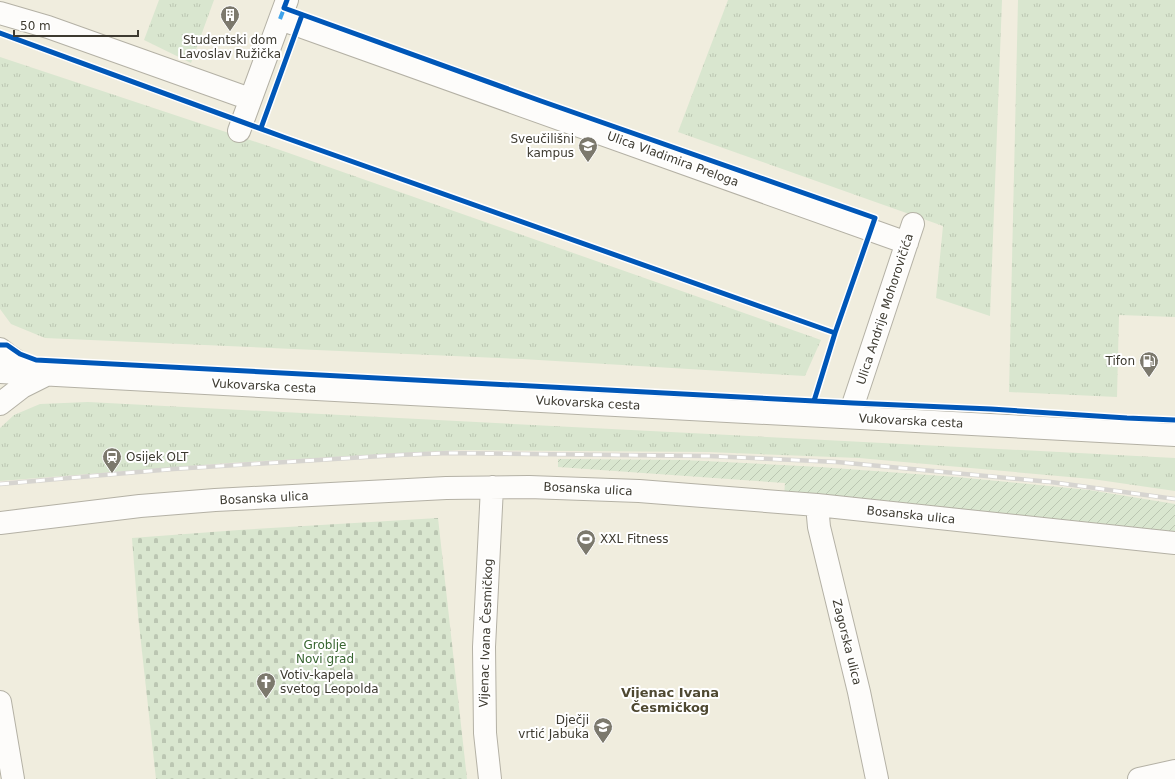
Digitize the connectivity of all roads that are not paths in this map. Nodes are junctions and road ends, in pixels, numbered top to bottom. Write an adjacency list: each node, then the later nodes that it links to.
1 (283, 10): 3 (street); 5 (street, Ulica Vladimira Preloga)
2 (0, 13): 3 (street)
3 (250, 99): 4 (street)
4 (238, 131)
5 (910, 233): 10 (street, Ulica Andrije Mohorovičića)
6 (0, 349): 8 (street)
7 (0, 372): 8 (street, Vukovarska cesta)
8 (47, 375): 9 (street); 10 (street, Vukovarska cesta)
9 (0, 404)
10 (849, 417): 11 (street, Vukovarska cesta)
11 (1175, 435)
12 (492, 487): 13 (street, Bosanska ulica); 14 (street, Bosanska ulica); 20 (street, Vijenac Ivana Česmičkog)
13 (816, 505): 15 (street, Bosanska ulica); 21 (street, Zagorska ulica)
14 (0, 523)
15 (1175, 543)
16 (0, 702): 17 (street)
17 (2, 726): 19 (street)
18 (1175, 771): 22 (street)
19 (13, 779)
20 (490, 779)
21 (877, 779)
22 (1140, 779)

